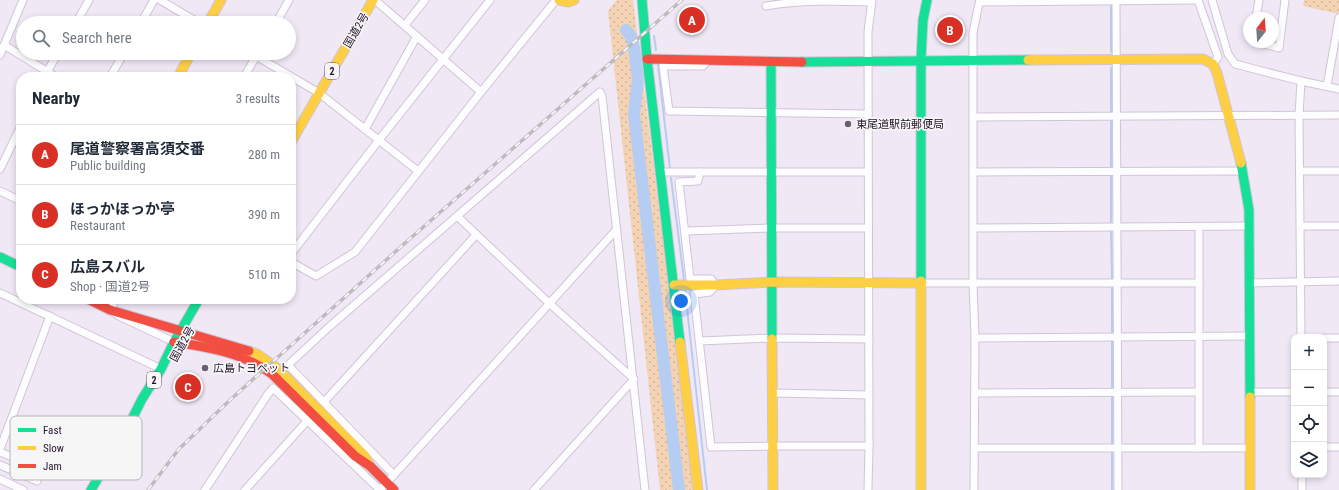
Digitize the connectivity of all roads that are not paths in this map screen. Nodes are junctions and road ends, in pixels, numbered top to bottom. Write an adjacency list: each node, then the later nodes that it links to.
1 (22, 0): 34 (street)
2 (89, 0): 25 (street)
3 (154, 0): 26 (street)
4 (160, 0): 27 (street)
5 (221, 0): 28 (main road)
6 (289, 0): 29 (street)
7 (374, 0): 31 (street); 64 (main road, 国道2号 / 2)
8 (425, 0): 31 (street)
9 (490, 0): 38 (street)
10 (556, 0): 63 (street)
11 (559, 0): 12 (main road)
12 (574, 0)
13 (642, 0): 39 (main road)
14 (927, 0): 48 (main road)
15 (1198, 0): 21 (street); 49 (street)
16 (1212, 0): 36 (street)
17 (1259, 0): 24 (street)
18 (814, 1): 19 (street); 23 (street)
19 (871, 1): 52 (street)
20 (980, 1): 21 (street); 50 (street)
21 (1113, 1): 40 (street)
22 (1283, 1): 33 (street)
23 (766, 6)
24 (1257, 12)
25 (80, 16)
26 (145, 16)
27 (187, 16)
28 (212, 16)
29 (280, 16)
30 (1339, 18): 61 (street)
31 (405, 25): 32 (street)
32 (417, 36): 38 (street); 72 (street)
33 (1279, 39)
34 (4, 45): 35 (street); 37 (street)
35 (16, 53)
36 (1228, 54): 49 (street); 60 (street)
37 (0, 55)
38 (444, 59): 63 (street); 75 (street)
39 (647, 59): 47 (main road); 81 (main road)
40 (1116, 59): 49 (main road); 50 (main road); 69 (street)
41 (26, 60): 53 (street)
42 (54, 60): 54 (street)
43 (120, 60): 55 (street)
44 (187, 60): 56 (main road)
45 (252, 60): 57 (street)
46 (265, 60): 58 (street)
47 (708, 60): 51 (main road); 65 (street)
48 (921, 60): 50 (main road); 52 (main road); 109 (main road)
49 (1216, 60): 70 (main road)
50 (974, 61): 71 (street)
51 (772, 62): 52 (main road); 65 (main road)
52 (868, 62): 66 (street)
53 (43, 72)
54 (47, 72)
55 (113, 72)
56 (181, 72)
57 (246, 72)
58 (285, 72)
59 (296, 79): 64 (street)
60 (1301, 81): 61 (street); 67 (street)
61 (1327, 86): 62 (street)
62 (1339, 88)
63 (481, 92): 77 (street)
64 (320, 93): 72 (street); 73 (main road, 国道2号 / 2)
65 (771, 113): 66 (street); 83 (main road)
66 (868, 114): 84 (street)
67 (1299, 115): 68 (street); 70 (street); 79 (street)
68 (1339, 115)
69 (1113, 116): 70 (street); 71 (street); 86 (street)
70 (1228, 116): 78 (main road)
71 (972, 117): 85 (street)
72 (365, 129): 75 (street)
73 (296, 134)
74 (16, 136): 76 (street)
75 (379, 140): 77 (street); 101 (street)
76 (0, 169)
77 (418, 171): 104 (street)
78 (1243, 171): 86 (street); 90 (main road)
79 (1301, 171): 80 (street); 91 (street)
80 (1339, 171)
81 (660, 172): 82 (street); 114 (main road)
82 (700, 172): 83 (street); 99 (street)
83 (773, 172): 84 (street); 94 (main road)
84 (868, 172): 95 (street)
85 (973, 172): 86 (street); 96 (street)
86 (1113, 172): 97 (street)
87 (0, 191): 88 (street)
88 (16, 199)
89 (457, 216): 98 (street); 100 (street); 149 (street)
90 (1250, 226): 93 (street); 112 (main road)
91 (1301, 226): 92 (street); 105 (street)
92 (1339, 226)
93 (1199, 227): 97 (street); 111 (street)
94 (772, 228): 95 (street); 99 (street); 107 (main road)
95 (868, 228): 113 (street)
96 (974, 228): 97 (street); 108 (street)
97 (1113, 228): 110 (street)
98 (616, 230): 123 (street); 139 (street)
99 (686, 231): 115 (street)
100 (476, 236): 123 (street); 149 (street)
101 (296, 248)
102 (0, 257): 103 (main road)
103 (16, 265)
104 (296, 265)
105 (1302, 281): 106 (street); 112 (street); 127 (street)
106 (1339, 281)
107 (773, 282): 113 (main road); 115 (main road); 130 (main road)
108 (973, 282): 109 (street); 110 (street); 132 (street)
109 (922, 283): 113 (main road); 184 (main road)
110 (1113, 283): 111 (street); 133 (street)
111 (1199, 283): 129 (street)
112 (1250, 283): 128 (main road)
113 (869, 284): 131 (street)
114 (674, 285): 115 (main road); 181 (main road)
115 (716, 285): 136 (street)
116 (0, 292): 117 (street)
117 (16, 300)
118 (25, 304): 125 (street)
119 (98, 304): 124 (main road)
120 (113, 304): 124 (street)
121 (197, 304): 126 (main road, 国道2号 / 2)
122 (204, 304): 126 (main road, 国道2号 / 2)
123 (550, 304): 139 (street); 168 (street)
124 (110, 310): 126 (main road); 137 (street)
125 (50, 316): 138 (street); 150 (street)
126 (184, 333): 137 (main road, 国道2号 / 2); 166 (main road)
127 (1301, 334)
128 (1250, 336): 129 (street); 142 (main road)
129 (1199, 337): 133 (street); 141 (street)
130 (773, 338): 131 (street); 136 (street); 146 (main road)
131 (869, 338): 148 (street)
132 (975, 338): 133 (street); 147 (street)
133 (1113, 338): 140 (street)
134 (1327, 338): 135 (street)
135 (1339, 338)
136 (700, 341): 155 (street)
137 (179, 343): 138 (main road, 国道2号 / 2); 152 (main road, 国道2号 / 2); 166 (main road)
138 (160, 369): 151 (main road, 国道2号 / 2)
139 (634, 379): 179 (street); 180 (street)
140 (1114, 392): 141 (street); 147 (street); 160 (street)
141 (1199, 392): 161 (street)
142 (1249, 392): 143 (street); 162 (main road)
143 (1291, 392)
144 (1327, 392): 145 (street)
145 (1339, 392)
146 (773, 393): 148 (street); 155 (main road)
147 (974, 393): 159 (street)
148 (869, 395): 156 (street)
149 (324, 402): 168 (street)
150 (13, 416)
151 (134, 416)
152 (137, 416)
153 (307, 421): 175 (street); 176 (street); 177 (street)
154 (10, 424): 163 (street)
155 (773, 446): 156 (street); 182 (main road)
156 (869, 446): 183 (street)
157 (1327, 447): 158 (street)
158 (1339, 447)
159 (974, 448): 160 (street); 185 (street)
160 (1114, 448): 161 (street); 186 (street)
161 (1199, 448): 162 (street)
162 (1250, 448): 187 (main road)
163 (0, 451): 164 (street)
164 (10, 455)
165 (0, 465): 167 (street)
166 (370, 466): 172 (main road)
167 (10, 469)
168 (394, 475): 172 (street)
169 (1302, 478): 188 (street)
170 (0, 479): 173 (street)
171 (97, 480): 174 (main road, 国道2号 / 2)
172 (387, 483): 177 (street); 178 (main road)
173 (23, 490)
174 (91, 490)
175 (205, 490)
176 (245, 490)
177 (380, 490)
178 (394, 490)
179 (534, 490)
180 (645, 490)
181 (698, 490)
182 (773, 490)
183 (868, 490)
184 (921, 490)
185 (974, 490)
186 (1118, 490)
187 (1250, 490)
188 (1302, 490)

